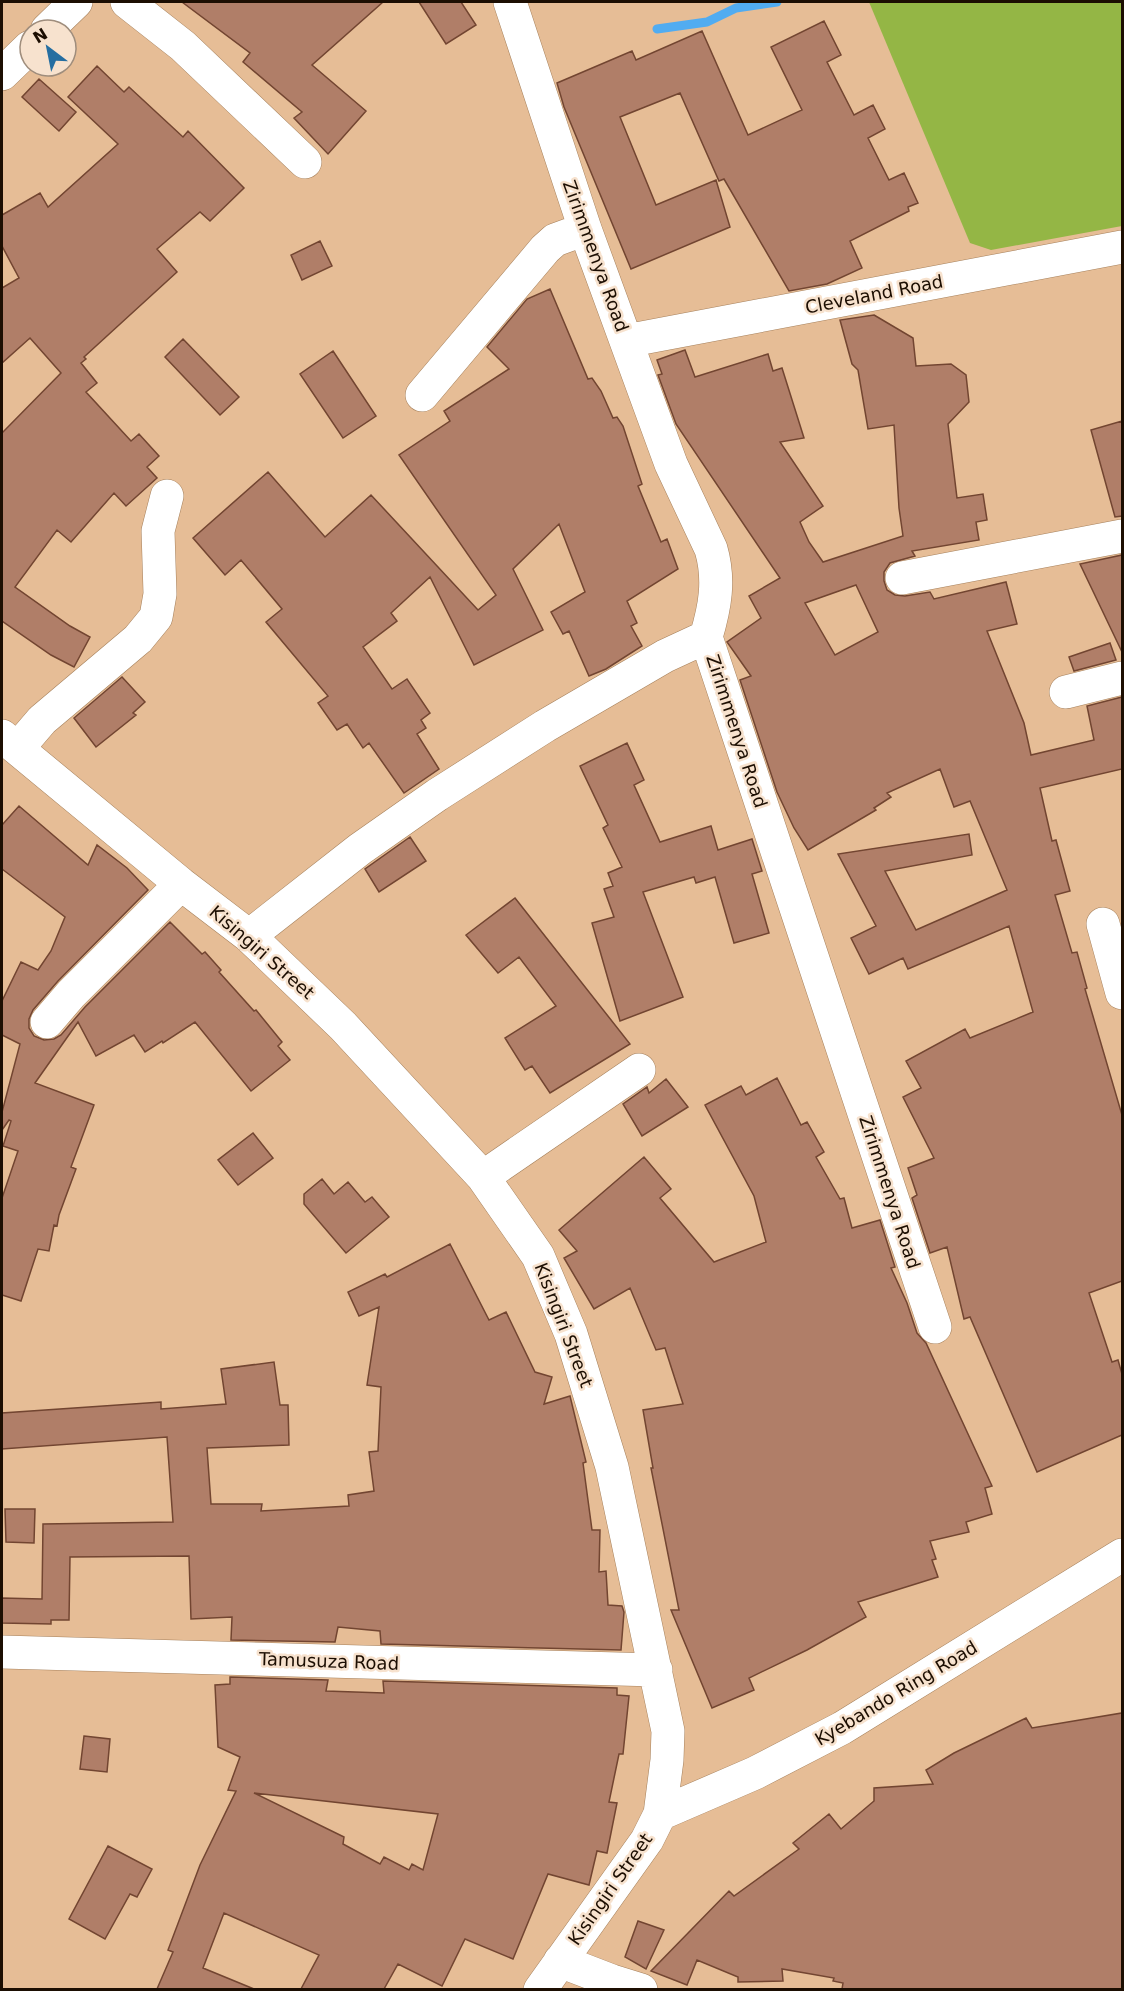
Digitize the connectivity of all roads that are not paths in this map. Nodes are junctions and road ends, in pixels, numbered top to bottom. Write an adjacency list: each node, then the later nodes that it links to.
1 (76, 2): 4 (street)
2 (127, 2): 7 (street)
3 (510, 2): 8 (street, Zirimmenya Road)
4 (59, 18)
5 (18, 58): 6 (street)
6 (2, 74)
7 (305, 162)
8 (585, 229): 10 (street, Zirimmenya Road); 11 (street)
9 (1122, 248): 10 (street, Cleveland Road)
10 (626, 341): 15 (street, Zirimmenya Road)
11 (422, 395)
12 (167, 496): 18 (street)
13 (1122, 536): 14 (street)
14 (902, 578)
15 (706, 637): 21 (street); 26 (street, Zirimmenya Road)
16 (1122, 678): 17 (street)
17 (1066, 692)
18 (10, 742): 19 (street, Kisingiri Street)
19 (181, 884): 21 (street, Kisingiri Street); 23 (street)
20 (1103, 924): 22 (street)
21 (249, 936): 25 (street, Kisingiri Street)
22 (1122, 993)
23 (47, 1022)
24 (639, 1070): 25 (street)
25 (483, 1177): 29 (street, Kisingiri Street)
26 (935, 1328)
27 (1122, 1555): 30 (street, Kyebando Ring Road)
28 (2, 1652): 29 (street, Tamusuza Road)
29 (656, 1670): 30 (street, Kisingiri Street)
30 (660, 1814): 31 (street, Kisingiri Street)
31 (560, 1960): 32 (street, Kisingiri Street); 33 (street)
32 (540, 1989)
33 (641, 1989)

